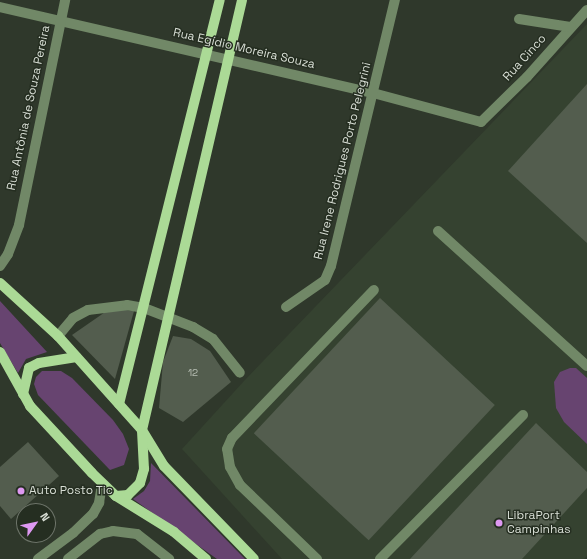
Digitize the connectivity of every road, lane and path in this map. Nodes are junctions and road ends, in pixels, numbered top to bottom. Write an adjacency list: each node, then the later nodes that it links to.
1 (65, 0): 8 (street, Rua Antônia de Souza Pereira)
2 (220, 0): 10 (main road)
3 (242, 0): 11 (main road)
4 (395, 0): 12 (street, Rua Irene Rodrigues Porto Pelegrini)
5 (0, 7): 8 (street, Rua Egídio Moreira Souza)
6 (587, 10): 9 (street, Rua Cinco)
7 (519, 19): 9 (street)
8 (60, 20): 10 (street, Rua Egídio Moreira Souza); 15 (street, Rua Antônia de Souza Pereira)
9 (570, 27): 13 (street, Rua Cinco)
10 (207, 54): 11 (street, Rua Egídio Moreira Souza); 19 (main road)
11 (228, 60): 12 (street, Rua Egídio Moreira Souza); 20 (main road)
12 (373, 92): 13 (street, Rua Egídio Moreira Souza); 18 (street, Rua Irene Rodrigues Porto Pelegrini)
13 (481, 122)
14 (438, 231): 24 (street)
15 (0, 266)
16 (0, 283): 21 (main road)
17 (374, 290): 37 (street)
18 (286, 307)
19 (144, 308): 20 (street); 21 (street); 27 (main road)
20 (169, 319): 25 (street); 29 (main road)
21 (58, 336): 23 (main road)
22 (0, 352): 26 (main road)
23 (76, 357): 26 (main road); 27 (main road)
24 (587, 366)
25 (240, 373)
26 (23, 394): 30 (main road)
27 (119, 404): 29 (main road)
28 (523, 415): 38 (street)
29 (142, 430): 31 (main road); 36 (main road)
30 (102, 484): 31 (main road); 32 (street)
31 (116, 496): 35 (main road)
32 (38, 559)
33 (68, 559): 34 (street)
34 (168, 559)
35 (206, 559)
36 (254, 559)
37 (317, 559)
38 (380, 559)

